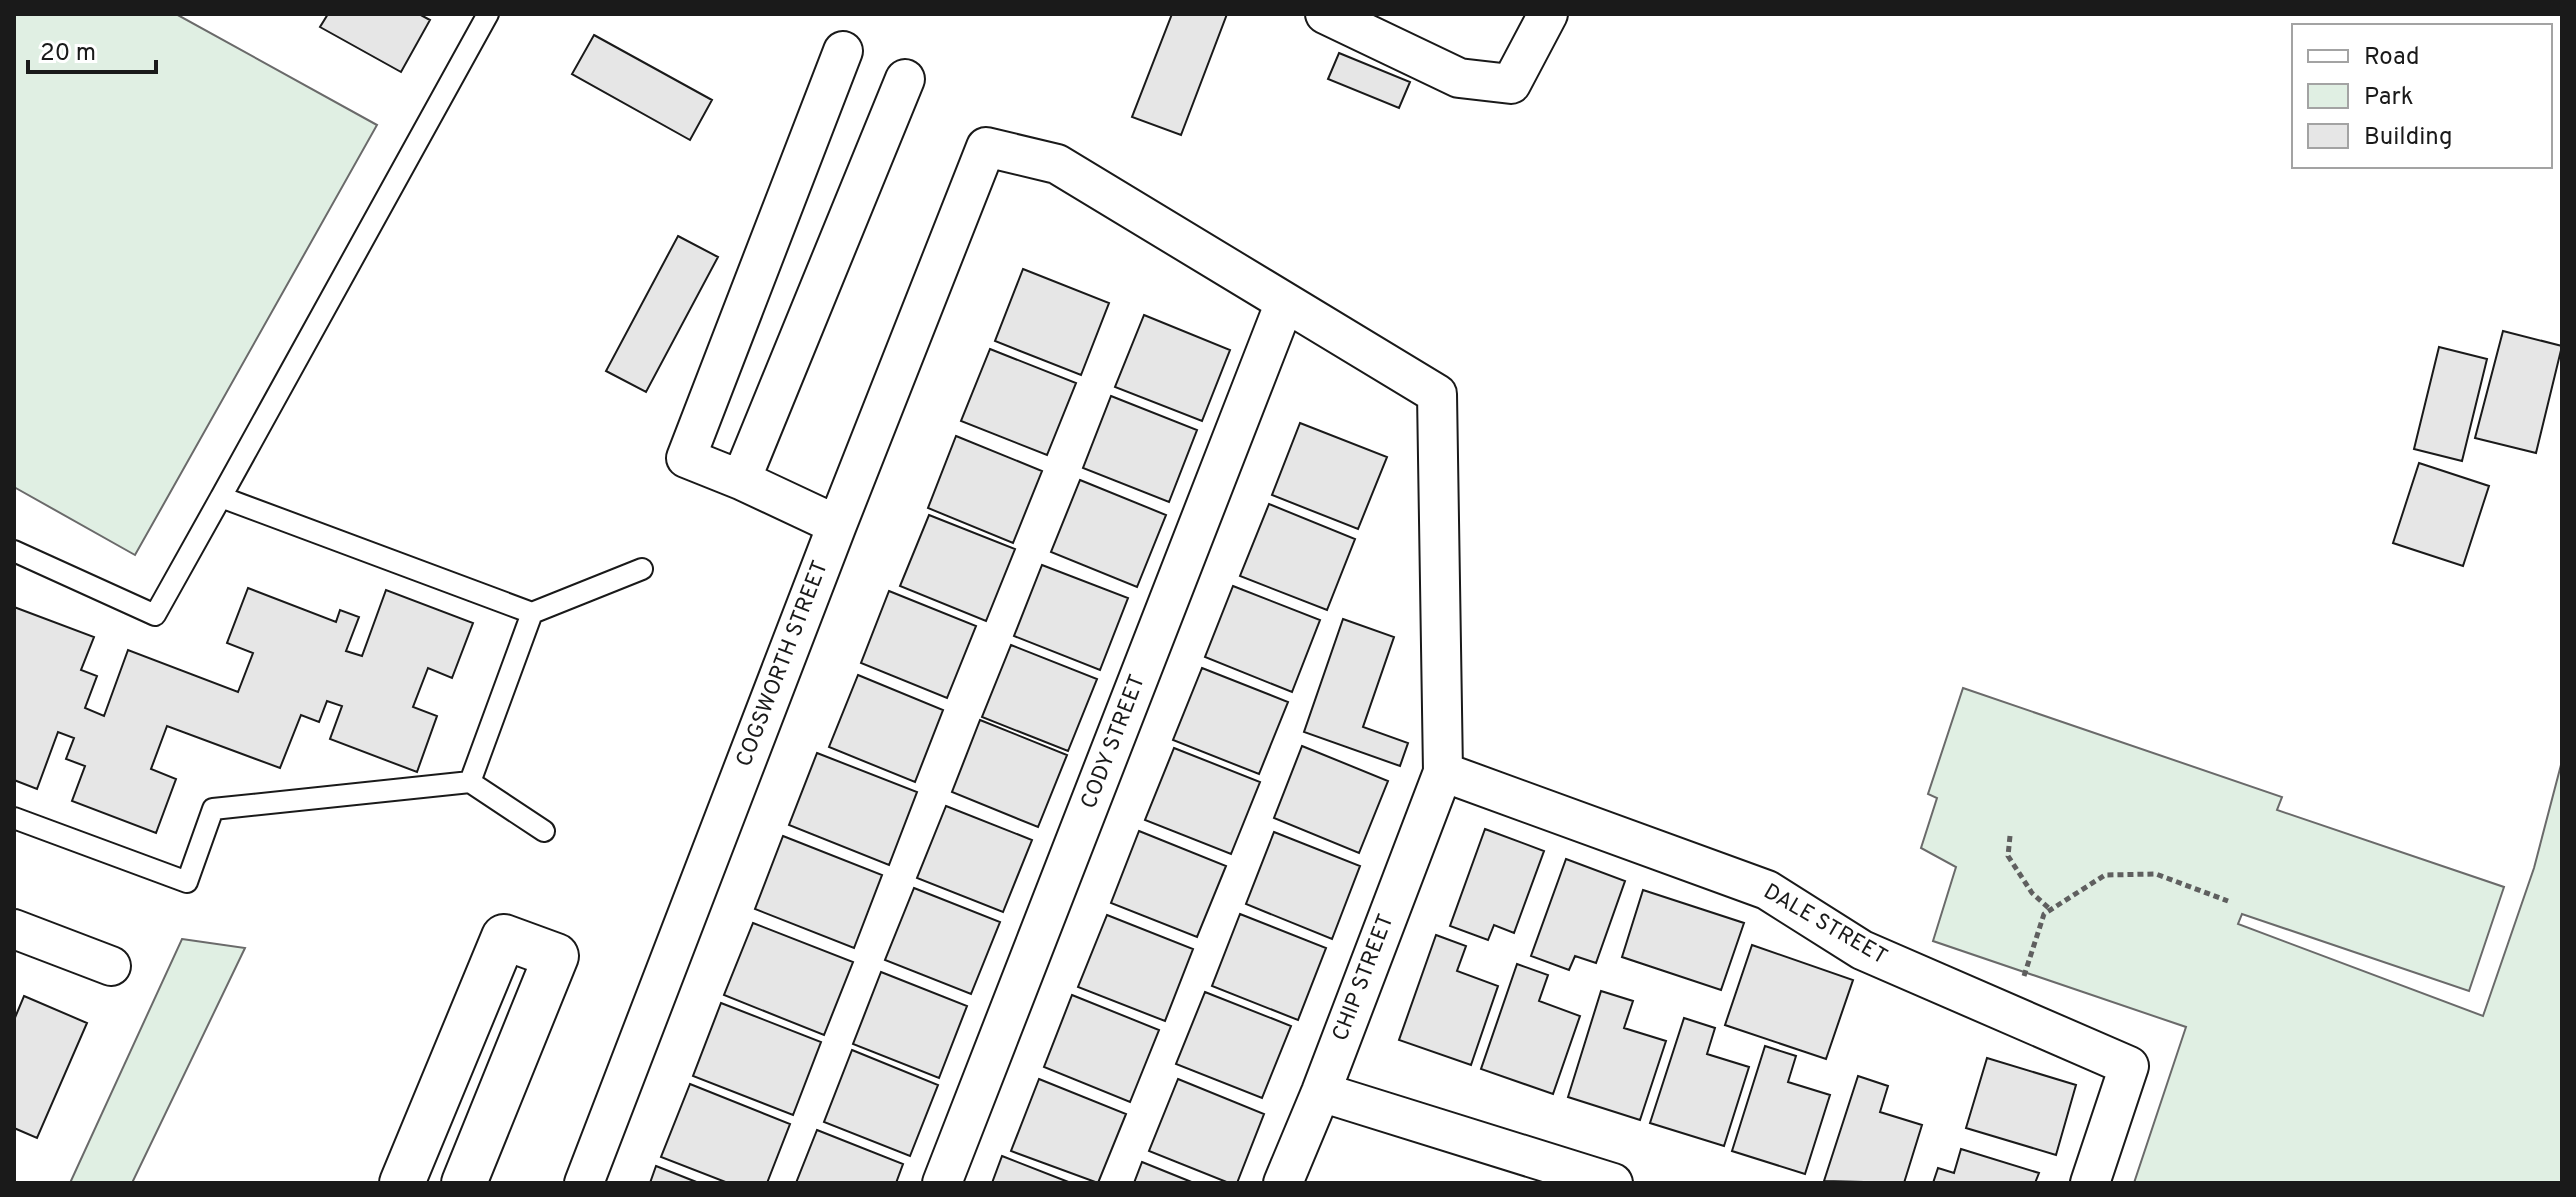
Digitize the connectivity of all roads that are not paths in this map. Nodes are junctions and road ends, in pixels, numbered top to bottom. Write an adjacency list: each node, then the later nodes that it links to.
1 (488, 14): 8 (lane)
2 (1325, 14): 3 (street)
3 (1548, 14)
4 (843, 51): 7 (street)
5 (905, 79): 7 (street)
6 (1285, 302): 9 (street, COGSWORTH STREET); 13 (street); 23 (street, CODY STREET)
7 (741, 480): 9 (street)
8 (221, 497): 10 (lane); 12 (lane)
9 (837, 525): 22 (street, COGSWORTH STREET)
10 (14, 551)
11 (642, 569): 12 (lane)
12 (532, 613): 14 (lane)
13 (1443, 772): 19 (street, CHIP STREET); 26 (street, DALE STREET)
14 (470, 782): 15 (lane); 16 (lane)
15 (14, 818)
16 (544, 831)
17 (14, 929): 18 (street)
18 (111, 966)
19 (1321, 1092): 24 (street, CHIP STREET); 25 (street)
20 (402, 1183): 21 (street)
21 (464, 1183)
22 (584, 1183)
23 (942, 1183)
24 (1283, 1183)
25 (1613, 1183)
26 (2090, 1183)

